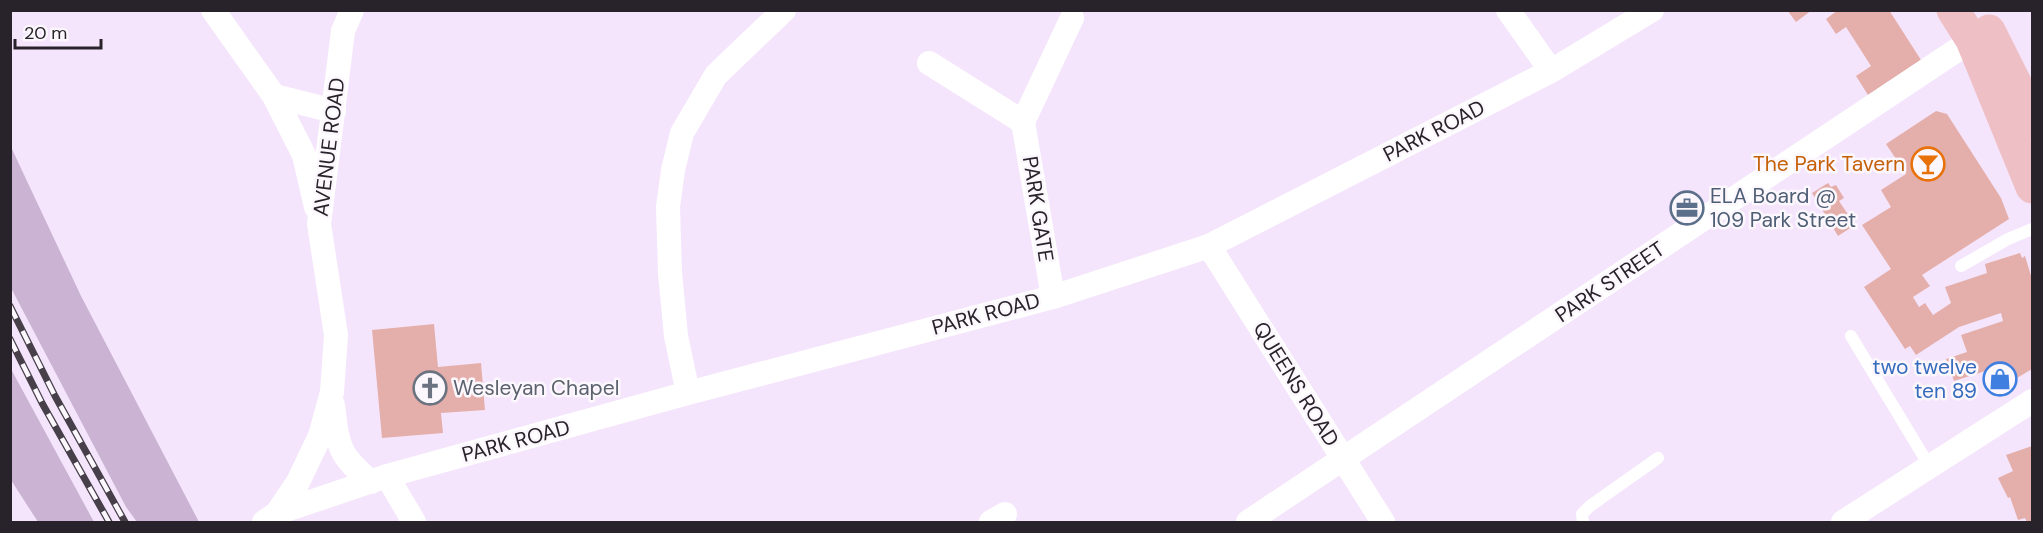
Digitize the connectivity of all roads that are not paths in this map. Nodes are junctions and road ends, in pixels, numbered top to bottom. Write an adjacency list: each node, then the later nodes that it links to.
1 (213, 10): 11 (street)
2 (352, 10): 13 (street, AVENUE ROAD)
3 (784, 10): 23 (street)
4 (1508, 10): 10 (street)
5 (1652, 10): 10 (street, PARK ROAD)
6 (1953, 10): 8 (main road)
7 (1072, 18): 14 (street)
8 (1975, 25): 12 (main road); 15 (main road); 26 (street, PARK STREET)
9 (929, 63): 14 (street)
10 (1551, 71): 18 (street, PARK ROAD)
11 (274, 96): 13 (street); 16 (street)
12 (2028, 101)
13 (334, 111): 16 (street, AVENUE ROAD)
14 (1023, 122): 20 (street, PARK GATE)
15 (2032, 187)
16 (319, 224): 22 (street, AVENUE ROAD)
17 (2032, 229): 19 (lane)
18 (1209, 246): 20 (street, PARK ROAD); 26 (street, QUEENS ROAD)
19 (1961, 266)
20 (1053, 297): 23 (street, PARK ROAD)
21 (1851, 336): 27 (lane)
22 (332, 392): 28 (street, AVENUE ROAD); 29 (street, AVENUE ROAD)
23 (688, 393): 28 (street, PARK ROAD)
24 (2032, 401): 27 (street)
25 (1658, 458): 33 (lane)
26 (1343, 460): 31 (street, PARK STREET); 32 (street, QUEENS ROAD)
27 (1930, 467): 34 (street)
28 (379, 479): 29 (street, PARK ROAD); 30 (street, AVENUE ROAD)
29 (271, 518)
30 (414, 522)
31 (1248, 522)
32 (1383, 522)
33 (1583, 522)
34 (1844, 522)

